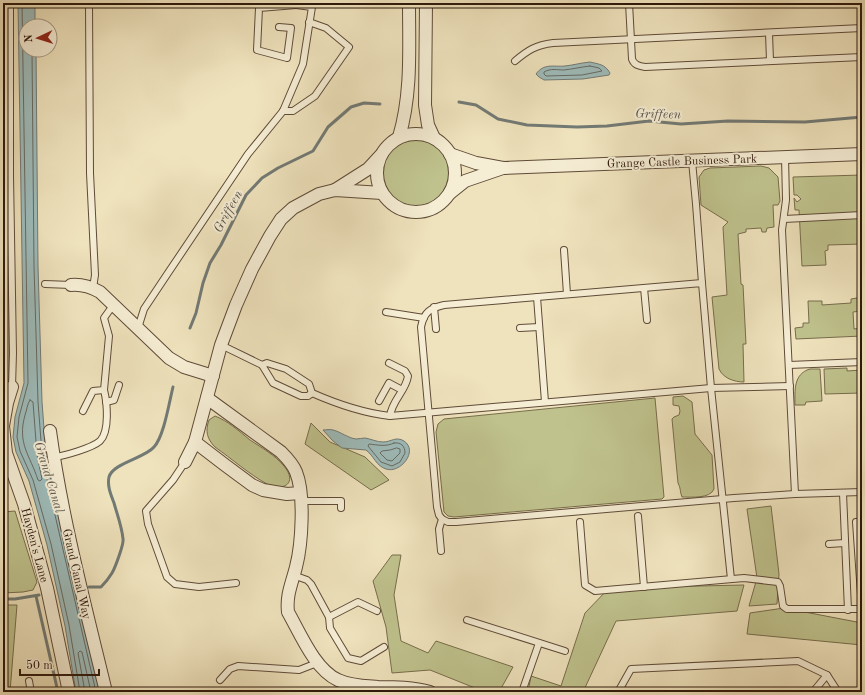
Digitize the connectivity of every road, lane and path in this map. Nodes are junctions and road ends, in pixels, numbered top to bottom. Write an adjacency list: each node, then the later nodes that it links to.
1 (10, 3): 54 (lane)
2 (89, 3): 33 (lane)
3 (409, 3): 16 (street)
4 (426, 3): 17 (street)
5 (629, 3): 11 (lane)
6 (296, 4): 7 (lane); 8 (lane)
7 (309, 22): 15 (lane); 15 (lane)
8 (279, 28)
9 (862, 28): 10 (lane)
10 (769, 33): 11 (lane); 14 (lane)
11 (631, 40): 13 (lane); 14 (lane)
12 (862, 57): 14 (lane)
13 (515, 61)
14 (770, 61)
15 (284, 111): 43 (lane)
16 (399, 137): 17 (street); 20 (street)
17 (434, 138): 18 (street)
18 (450, 154): 23 (street, Grange Castle Business Park); 25 (street)
19 (862, 154): 21 (street, Grange Castle Business Park)
20 (380, 156): 24 (street); 26 (street)
21 (785, 157): 22 (street, Grange Castle Business Park); 28 (lane)
22 (692, 161): 23 (street, Grange Castle Business Park); 30 (lane)
23 (502, 168): 25 (street, Grange Castle Business Park)
24 (335, 190): 26 (street); 46 (street)
25 (450, 192): 26 (street)
26 (382, 193)
27 (862, 215): 28 (lane)
28 (784, 219): 50 (lane)
29 (564, 250): 35 (lane)
30 (702, 283): 34 (lane); 55 (lane)
31 (45, 284): 32 (lane)
32 (71, 285): 33 (street)
33 (93, 288): 37 (street)
34 (644, 288): 35 (lane); 41 (lane)
35 (567, 294): 36 (lane)
36 (537, 297): 38 (lane); 42 (lane)
37 (114, 304): 43 (street); 56 (lane)
38 (434, 307): 40 (lane); 45 (lane)
39 (386, 312): 40 (lane)
40 (424, 318): 65 (lane)
41 (647, 320)
42 (539, 327): 44 (lane); 63 (lane)
43 (138, 328): 51 (street)
44 (520, 328)
45 (436, 329)
46 (221, 345): 49 (lane); 51 (street)
47 (862, 362): 50 (lane)
48 (389, 363): 57 (lane)
49 (262, 365): 58 (lane); 58 (lane)
50 (789, 365): 53 (lane)
51 (213, 376): 59 (street)
52 (119, 385): 62 (lane)
53 (790, 386): 55 (lane); 73 (lane)
54 (12, 387): 61 (street, Hayden's Lane)
55 (711, 388): 63 (lane); 75 (lane)
56 (104, 390): 62 (lane); 64 (lane)
57 (402, 390): 60 (lane); 66 (lane)
58 (312, 393): 66 (lane)
59 (207, 398): 68 (street); 74 (street)
60 (379, 401)
61 (5, 402): 103 (street, Hayden's Lane)
62 (106, 402): 69 (lane)
63 (545, 402): 65 (lane)
64 (83, 410)
65 (429, 413): 66 (lane); 78 (lane)
66 (390, 416)
67 (50, 430): 69 (street, Grand Canal Way)
68 (195, 442): 70 (street); 74 (street)
69 (53, 457): 104 (street, Grand Canal Way)
70 (185, 462): 87 (lane)
71 (862, 492): 72 (lane)
72 (843, 493): 73 (lane); 81 (lane)
73 (795, 494): 75 (lane)
74 (300, 497): 76 (lane); 85 (street)
75 (723, 499): 78 (lane); 86 (lane)
76 (341, 508)
77 (638, 516): 88 (lane)
78 (442, 520): 83 (lane)
79 (580, 522): 88 (lane)
80 (862, 522): 84 (lane)
81 (845, 543): 82 (lane); 90 (lane)
82 (829, 544)
83 (441, 551)
84 (860, 551): 89 (lane)
85 (293, 575): 92 (lane); 97 (street)
86 (731, 579): 88 (lane); 90 (lane)
87 (236, 583)
88 (644, 587)
89 (862, 609): 90 (lane)
90 (848, 610)
91 (377, 611): 92 (lane)
92 (329, 617): 95 (lane)
93 (467, 620): 94 (lane)
94 (539, 643): 96 (lane); 106 (lane)
95 (384, 647)
96 (565, 651)
97 (317, 663): 99 (lane); 101 (street)
98 (827, 676): 107 (lane); 108 (lane); 109 (lane)
99 (220, 680)
100 (29, 681): 102 (lane)
101 (356, 688): 105 (street)
102 (31, 692)
103 (69, 692)
104 (106, 692)
105 (430, 692)
106 (522, 692)
107 (618, 692)
108 (813, 692)
109 (838, 692)

